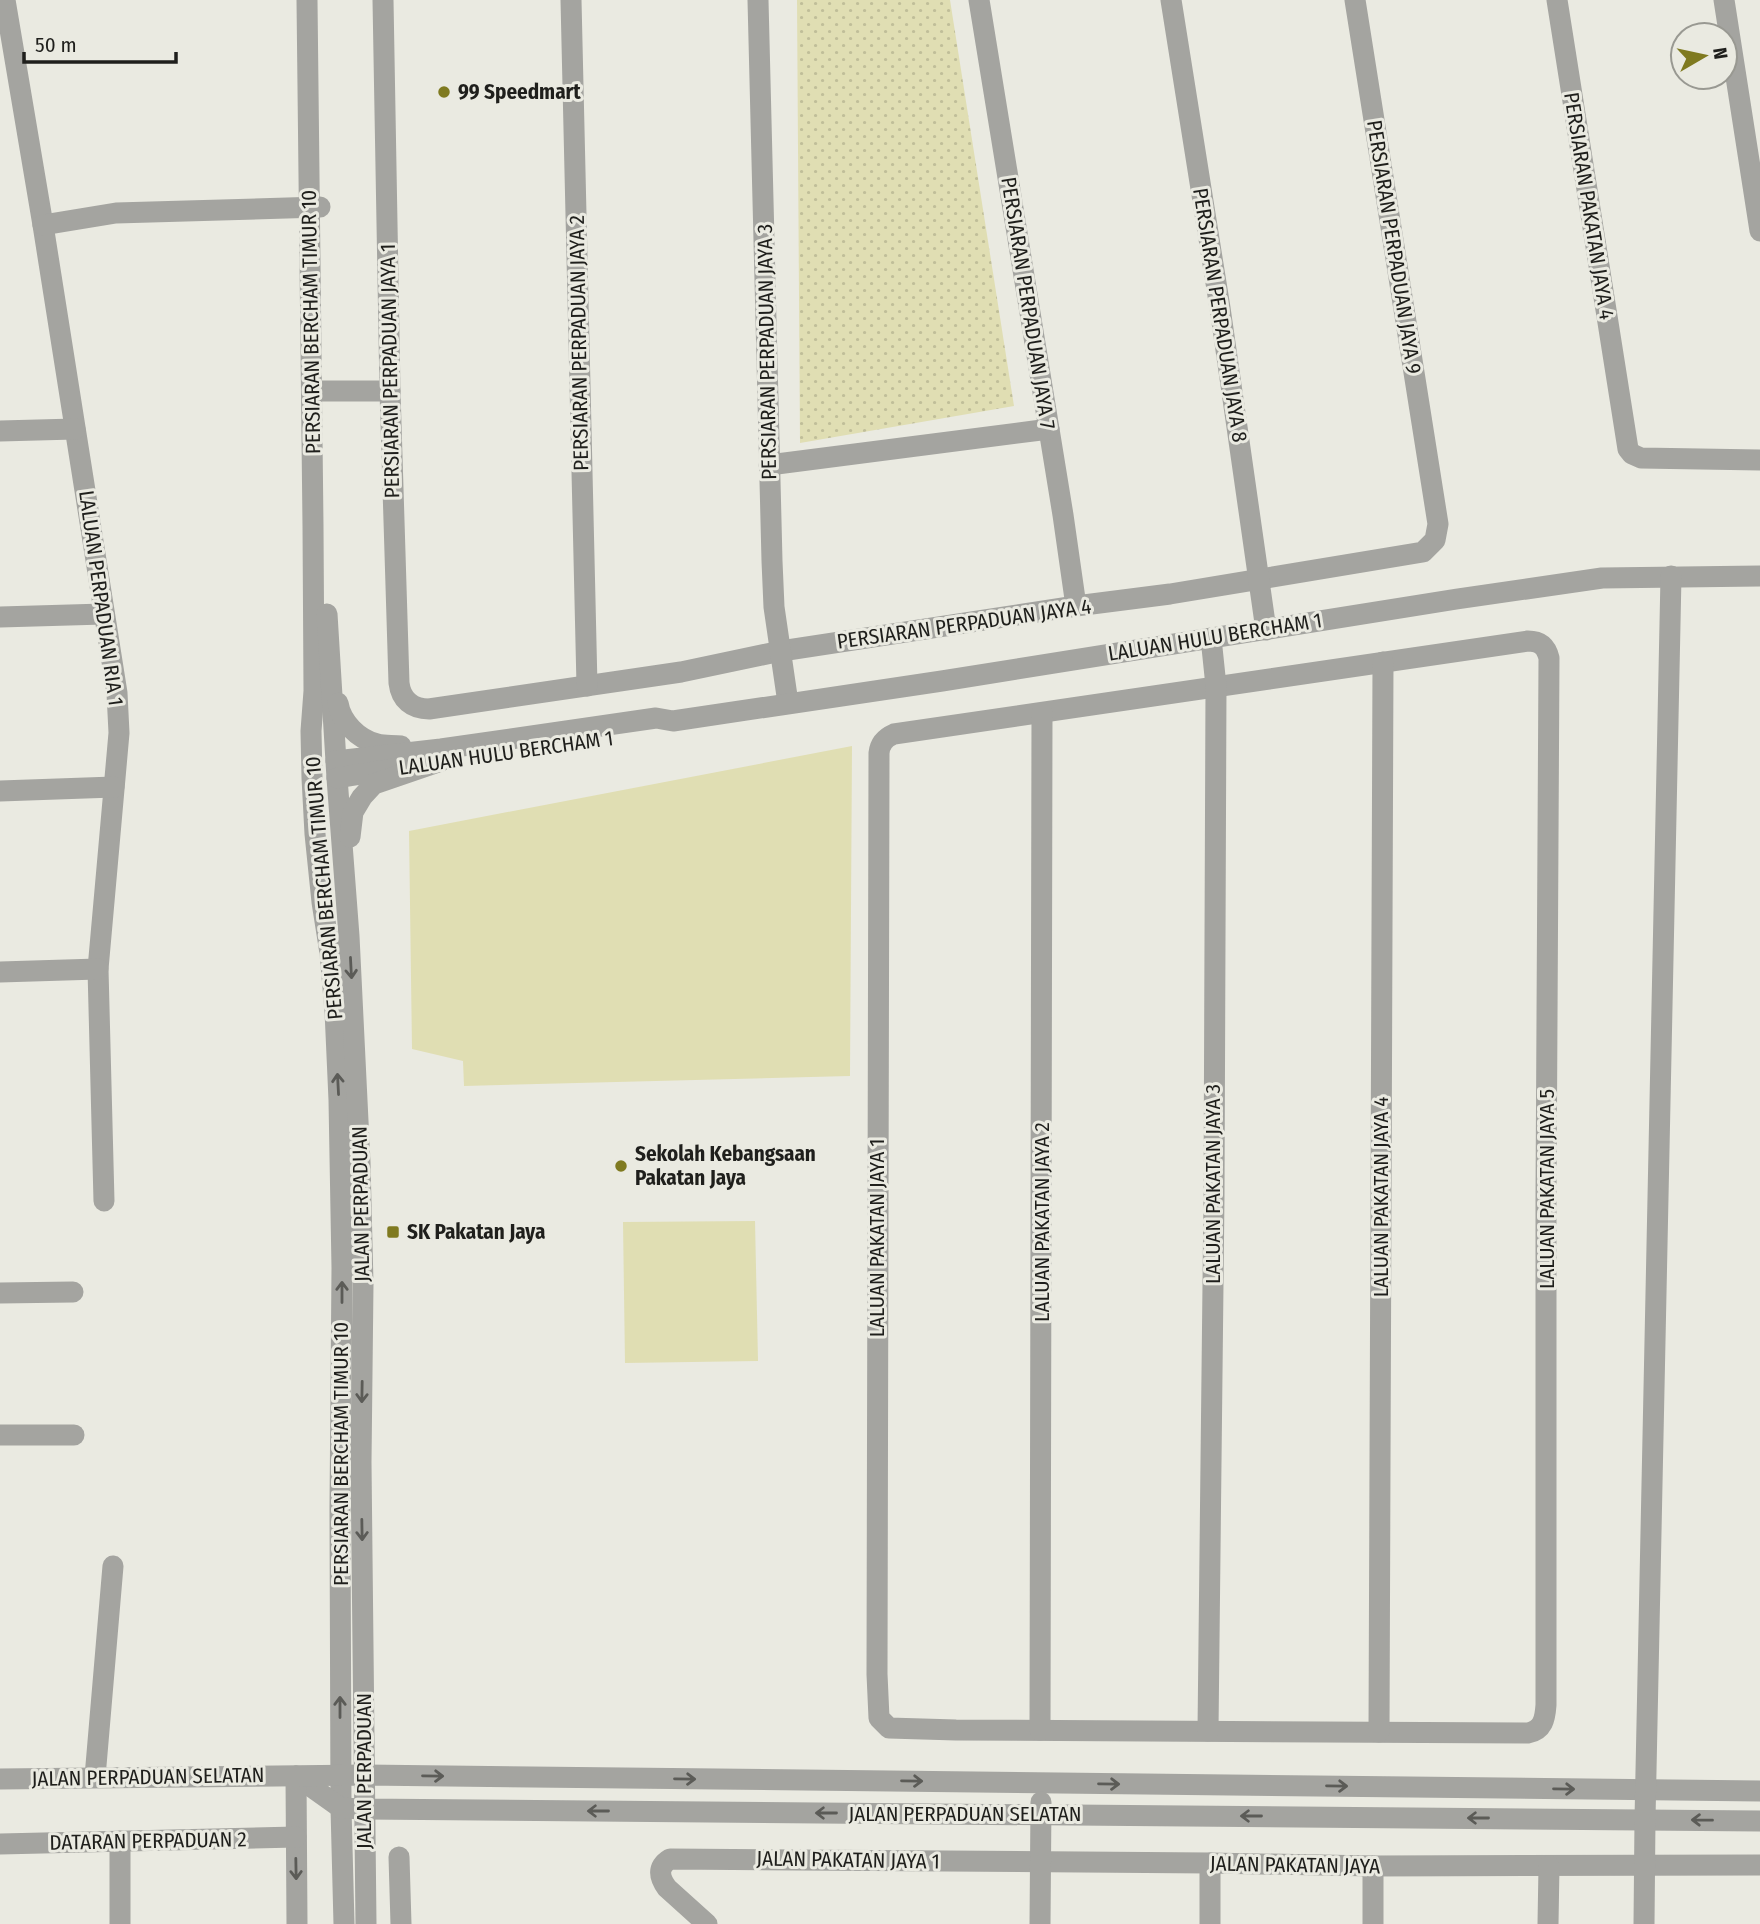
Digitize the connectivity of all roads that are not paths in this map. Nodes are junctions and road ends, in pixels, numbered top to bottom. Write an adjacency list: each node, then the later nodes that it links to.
1 (5, 0): 13 (street, LALUAN PERPADUAN RIA 1)
2 (307, 0): 12 (street, PERSIARAN BERCHAM TIMUR 10)
3 (318, 0): 12 (street, PERSIARAN BERCHAM TIMUR 10)
4 (383, 0): 16 (street, PERSIARAN PERPADUAN JAYA 1)
5 (571, 0): 35 (street, PERSIARAN PERPADUAN JAYA 2)
6 (758, 0): 21 (street, PERSIARAN PERPADUAN JAYA 3)
7 (979, 0): 18 (street, PERSIARAN PERPADUAN JAYA 7)
8 (1171, 0): 25 (street, PERSIARAN PERPADUAN JAYA 8)
9 (1355, 0): 22 (street, PERSIARAN PERPADUAN JAYA 9)
10 (1557, 0): 20 (street, PERSIARAN PAKATAN JAYA 4)
11 (1724, 0): 14 (street)
12 (315, 207): 13 (street); 15 (street, PERSIARAN BERCHAM TIMUR 10)
13 (43, 225): 17 (street, LALUAN PERPADUAN RIA 1)
14 (1760, 231)
15 (318, 391): 16 (street); 28 (street, PERSIARAN BERCHAM TIMUR 10); 37 (street, PERSIARAN BERCHAM TIMUR 10)
16 (390, 391): 39 (street, PERSIARAN PERPADUAN JAYA 1)
17 (75, 429): 19 (street); 27 (street, LALUAN PERPADUAN RIA 1)
18 (1049, 429): 21 (street); 26 (street, PERSIARAN PERPADUAN JAYA 7)
19 (0, 430)
20 (1760, 460)
21 (769, 465): 32 (street, PERSIARAN PERPADUAN JAYA 3)
22 (1434, 495): 25 (street, PERSIARAN PERPADUAN JAYA 4)
23 (1671, 576): 24 (street, LALUAN HULU BERCHAM 1); 30 (street, LALUAN HULU BERCHAM 1); 67 (street)
24 (1760, 576)
25 (1258, 580): 26 (street, PERSIARAN PERPADUAN JAYA 4); 30 (street, PERSIARAN PERPADUAN JAYA 8)
26 (1076, 606): 32 (street, PERSIARAN PERPADUAN JAYA 4)
27 (104, 614): 29 (street); 43 (street, LALUAN PERPADUAN RIA 1)
28 (327, 614): 41 (street); 42 (street, PERSIARAN BERCHAM TIMUR 10)
29 (0, 617)
30 (1266, 630): 31 (street, LALUAN HULU BERCHAM 1)
31 (1211, 638): 36 (street, LALUAN PAKATAN JAYA 3); 38 (street, LALUAN HULU BERCHAM 1)
32 (781, 651): 35 (street, PERSIARAN PERPADUAN JAYA 4); 38 (street, PERSIARAN PERPADUAN JAYA 3)
33 (1383, 662): 34 (street, LALUAN PAKATAN JAYA 1); 36 (street, LALUAN PAKATAN JAYA 1); 60 (street, LALUAN PAKATAN JAYA 4)
34 (1549, 672): 57 (street, LALUAN PAKATAN JAYA 5)
35 (587, 686): 39 (street, PERSIARAN PERPADUAN JAYA 4)
36 (1216, 686): 40 (street, LALUAN PAKATAN JAYA 1); 59 (street, LALUAN PAKATAN JAYA 3)
37 (314, 691): 42 (street); 46 (street, PERSIARAN BERCHAM TIMUR 10)
38 (788, 703): 41 (street, LALUAN HULU BERCHAM 1)
39 (442, 708)
40 (1042, 713): 58 (street, LALUAN PAKATAN JAYA 2); 58 (street, LALUAN PAKATAN JAYA 1)
41 (441, 755): 42 (street, LALUAN HULU BERCHAM 1); 45 (street)
42 (333, 770): 45 (street, JALAN PERPADUAN); 46 (street)
43 (114, 787): 44 (street); 47 (street, LALUAN PERPADUAN RIA 1)
44 (0, 791)
45 (349, 936): 54 (street, JALAN PERPADUAN, one-way to 54)
46 (330, 953): 55 (street, PERSIARAN BERCHAM TIMUR 10, one-way to 46)
47 (98, 970): 48 (street); 49 (street, LALUAN PERPADUAN RIA 1)
48 (0, 972)
49 (104, 1201)
50 (0, 1293): 51 (street)
51 (73, 1293)
52 (0, 1435): 53 (street)
53 (74, 1435)
54 (361, 1462): 55 (street); 61 (street, JALAN PERPADUAN, one-way to 61)
55 (340, 1508): 63 (street, PERSIARAN BERCHAM TIMUR 10, one-way to 55)
56 (113, 1566): 64 (street)
57 (1546, 1705): 60 (street, LALUAN PAKATAN JAYA 1)
58 (1040, 1730): 59 (street, LALUAN PAKATAN JAYA 1)
59 (1208, 1731): 60 (street, LALUAN PAKATAN JAYA 1)
60 (1379, 1732)
61 (365, 1775): 63 (street, JALAN PERPADUAN SELATAN); 66 (street, JALAN PERPADUAN SELATAN, one-way to 66); 70 (street, JALAN PERPADUAN)
62 (296, 1776): 63 (street, JALAN PERPADUAN SELATAN); 64 (street, JALAN PERPADUAN SELATAN); 69 (street, JALAN PERPADUAN SELATAN); 74 (street)
63 (341, 1776): 69 (street, JALAN PERPADUAN)
64 (95, 1777): 65 (street, JALAN PERPADUAN SELATAN)
65 (0, 1779)
66 (1041, 1783): 67 (street, JALAN PERPADUAN SELATAN, one-way to 67); 71 (street)
67 (1646, 1790): 68 (street, JALAN PERPADUAN SELATAN); 72 (street)
68 (1760, 1791)
69 (341, 1808): 70 (street, JALAN PERPADUAN SELATAN); 86 (street, JALAN PERPADUAN)
70 (363, 1809): 71 (street, JALAN PERPADUAN SELATAN, one-way to 70); 87 (street, JALAN PERPADUAN)
71 (1041, 1814): 72 (street, JALAN PERPADUAN SELATAN, one-way to 71); 78 (street)
72 (1645, 1819): 73 (street, JALAN PERPADUAN SELATAN, one-way to 72); 80 (street)
73 (1760, 1821)
74 (296, 1837): 75 (street, DATARAN PERPADUAN 2); 85 (street, one-way to 85)
75 (120, 1841): 76 (street, DATARAN PERPADUAN 2); 84 (street)
76 (0, 1844)
77 (400, 1857): 88 (street)
78 (1041, 1862): 79 (street, JALAN PAKATAN JAYA); 89 (street, JALAN PAKATAN JAYA 1); 90 (street)
79 (1210, 1863): 82 (street, JALAN PAKATAN JAYA); 91 (street)
80 (1644, 1865): 81 (street, JALAN PAKATAN JAYA); 83 (street, JALAN PAKATAN JAYA); 94 (street)
81 (1760, 1865)
82 (1373, 1866): 83 (street, JALAN PAKATAN JAYA); 92 (street)
83 (1549, 1866): 93 (street)
84 (120, 1924)
85 (297, 1924)
86 (344, 1924)
87 (366, 1924)
88 (401, 1924)
89 (707, 1924)
90 (1040, 1924)
91 (1210, 1924)
92 (1373, 1924)
93 (1548, 1924)
94 (1644, 1924)

